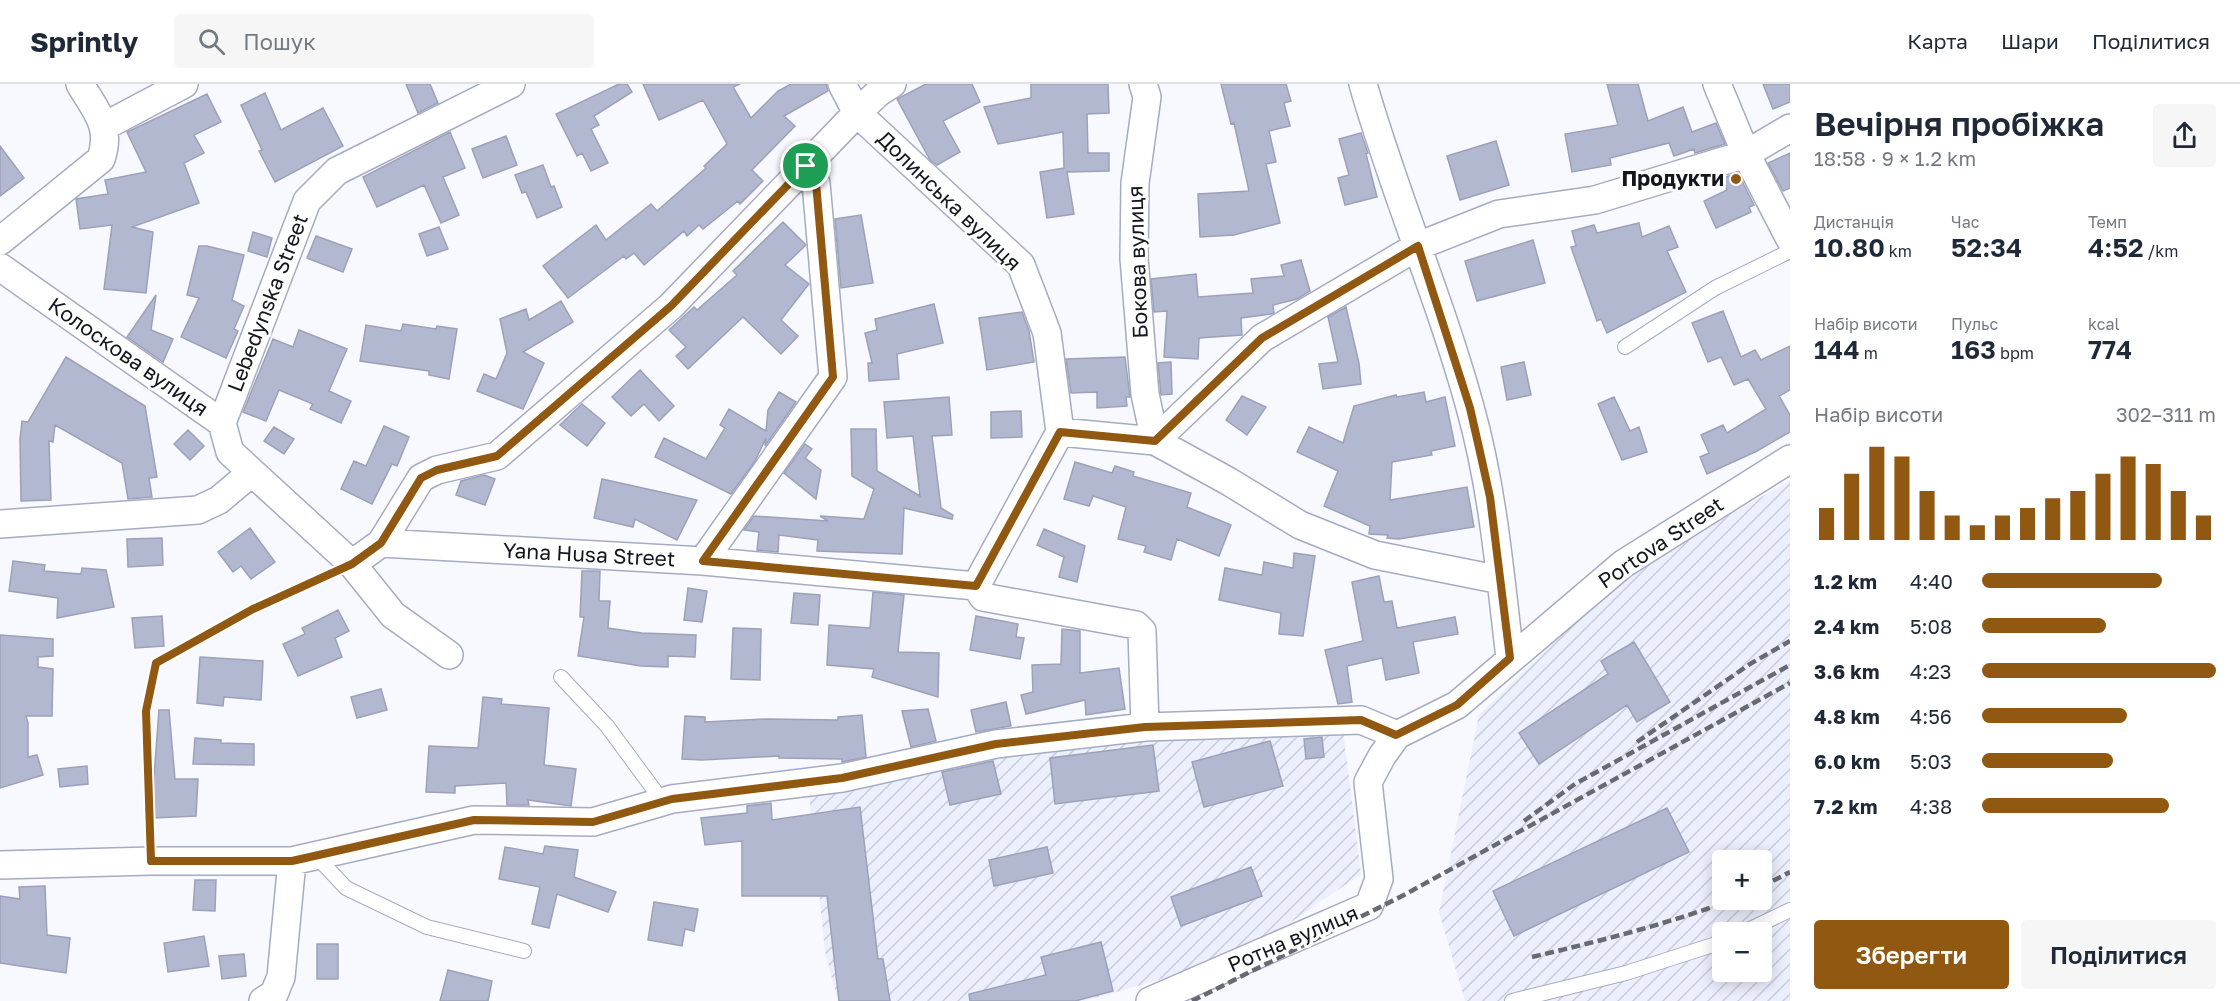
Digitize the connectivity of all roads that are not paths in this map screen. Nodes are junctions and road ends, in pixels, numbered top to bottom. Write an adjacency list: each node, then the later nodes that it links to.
1 (80, 84): 10 (street)
2 (184, 84): 10 (street)
3 (511, 84): 20 (street, Lebedynska Street)
4 (842, 84): 9 (street, Долинська вулиця)
5 (892, 84): 9 (street)
6 (1143, 84): 22 (street, Бокова вулиця)
7 (1363, 84): 16 (street)
8 (1717, 84): 12 (street)
9 (857, 113): 13 (street); 21 (street, Долинська вулиця)
10 (105, 126): 15 (street)
11 (1790, 128): 12 (street)
12 (1746, 154): 14 (street); 16 (street)
13 (806, 166): 26 (street); 27 (street)
14 (1790, 239)
15 (0, 241)
16 (1418, 246): 22 (street); 29 (street)
17 (1790, 251): 19 (lane)
18 (0, 267): 20 (street, Колоскова вулиця)
19 (1625, 347)
20 (222, 423): 24 (street, Колоскова вулиця)
21 (1060, 432): 22 (street); 30 (street)
22 (1155, 441): 29 (street)
23 (1790, 459): 32 (street, Portova Street)
24 (251, 473): 25 (street); 28 (street, Колоскова вулиця)
25 (0, 524)
26 (381, 543): 27 (street, Yana Husa Street); 28 (street)
27 (703, 561): 30 (street, Yana Husa Street)
28 (352, 564): 31 (street, Колоскова вулиця)
29 (1501, 580): 32 (street)
30 (976, 586): 34 (street, Yana Husa Street)
31 (449, 655)
32 (1510, 658): 35 (street, Portova Street)
33 (561, 677): 36 (lane)
34 (1145, 727): 35 (street); 36 (street)
35 (1396, 735): 44 (street, Ротна вулиця)
36 (663, 802): 37 (street)
37 (304, 858): 38 (street); 42 (lane); 43 (street)
38 (0, 865)
39 (1790, 910): 40 (lane)
40 (1765, 922)
41 (1712, 945): 45 (lane)
42 (524, 951)
43 (263, 1001)
44 (1150, 1001)
45 (1512, 1001)

